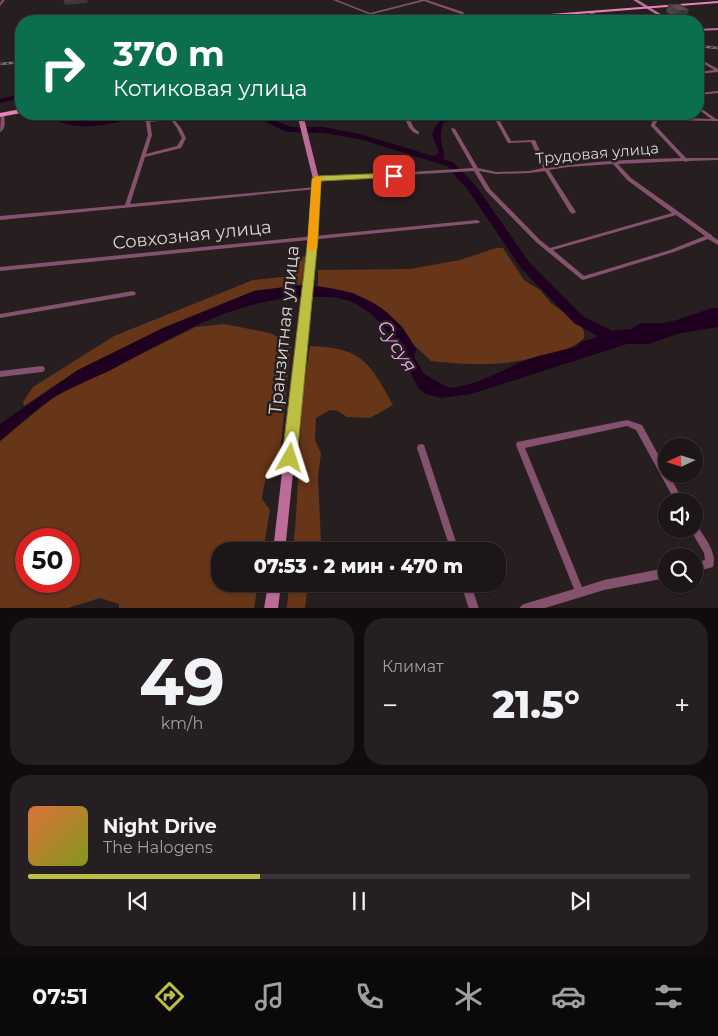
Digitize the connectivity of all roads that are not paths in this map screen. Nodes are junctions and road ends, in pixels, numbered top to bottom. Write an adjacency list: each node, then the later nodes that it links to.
1 (4, 0): 6 (street)
2 (335, 0): 9 (street)
3 (424, 0): 9 (street); 10 (street)
4 (635, 0): 7 (main road)
5 (718, 2): 7 (main road)
6 (0, 6)
7 (647, 8): 8 (main road); 13 (main road)
8 (590, 12): 11 (main road); 12 (street)
9 (370, 14)
10 (463, 15)
11 (553, 15)
12 (595, 15)
13 (659, 15)
14 (718, 29): 15 (main road)
15 (704, 30)
16 (704, 63): 17 (street)
17 (718, 71): 18 (street)
18 (704, 72)
19 (718, 92): 20 (street)
20 (704, 93)
21 (704, 111): 31 (street)
22 (15, 112): 23 (main road)
23 (1, 115): 33 (street)
24 (160, 120): 29 (street)
25 (173, 120): 36 (street)
26 (408, 120): 34 (street)
27 (497, 120): 40 (street)
28 (656, 120): 31 (street); 38 (street)
29 (148, 121): 36 (street)
30 (303, 121): 35 (main road, Транзитная улица)
31 (717, 121)
32 (453, 129): 41 (street)
33 (0, 131)
34 (417, 133)
35 (307, 136): 42 (main road, Транзитная улица)
36 (145, 156): 44 (street)
37 (718, 159): 38 (street, Трудовая улица)
38 (686, 160): 39 (street, Трудовая улица)
39 (614, 163): 40 (street, Трудовая улица); 46 (street)
40 (546, 168): 41 (street, Трудовая улица); 45 (street)
41 (477, 170): 42 (street, Трудовая улица); 52 (street)
42 (316, 179): 43 (main road, Транзитная улица)
43 (316, 188): 44 (street); 50 (main road, Транзитная улица)
44 (127, 206): 47 (street)
45 (573, 212)
46 (677, 213): 49 (street); 52 (street)
47 (0, 218)
48 (477, 222): 50 (street, Совхозная улица)
49 (710, 236): 51 (street); 54 (street)
50 (313, 238): 53 (street, Совхозная улица); 59 (main road, Транзитная улица)
51 (718, 243)
52 (548, 250): 54 (street)
53 (0, 269)
54 (583, 278)
55 (133, 293): 56 (street)
56 (0, 316)
57 (42, 369): 58 (street)
58 (0, 374)
59 (297, 384): 63 (main road, Транзитная улица)
60 (421, 448): 64 (street)
61 (675, 493): 67 (street)
62 (700, 538): 65 (street)
63 (280, 542)
64 (452, 542)
65 (703, 565)
66 (658, 575): 67 (street)
67 (579, 591): 72 (street)
68 (273, 592): 70 (main road)
69 (469, 592): 71 (street)
70 (271, 608)
71 (474, 608)
72 (524, 608)

